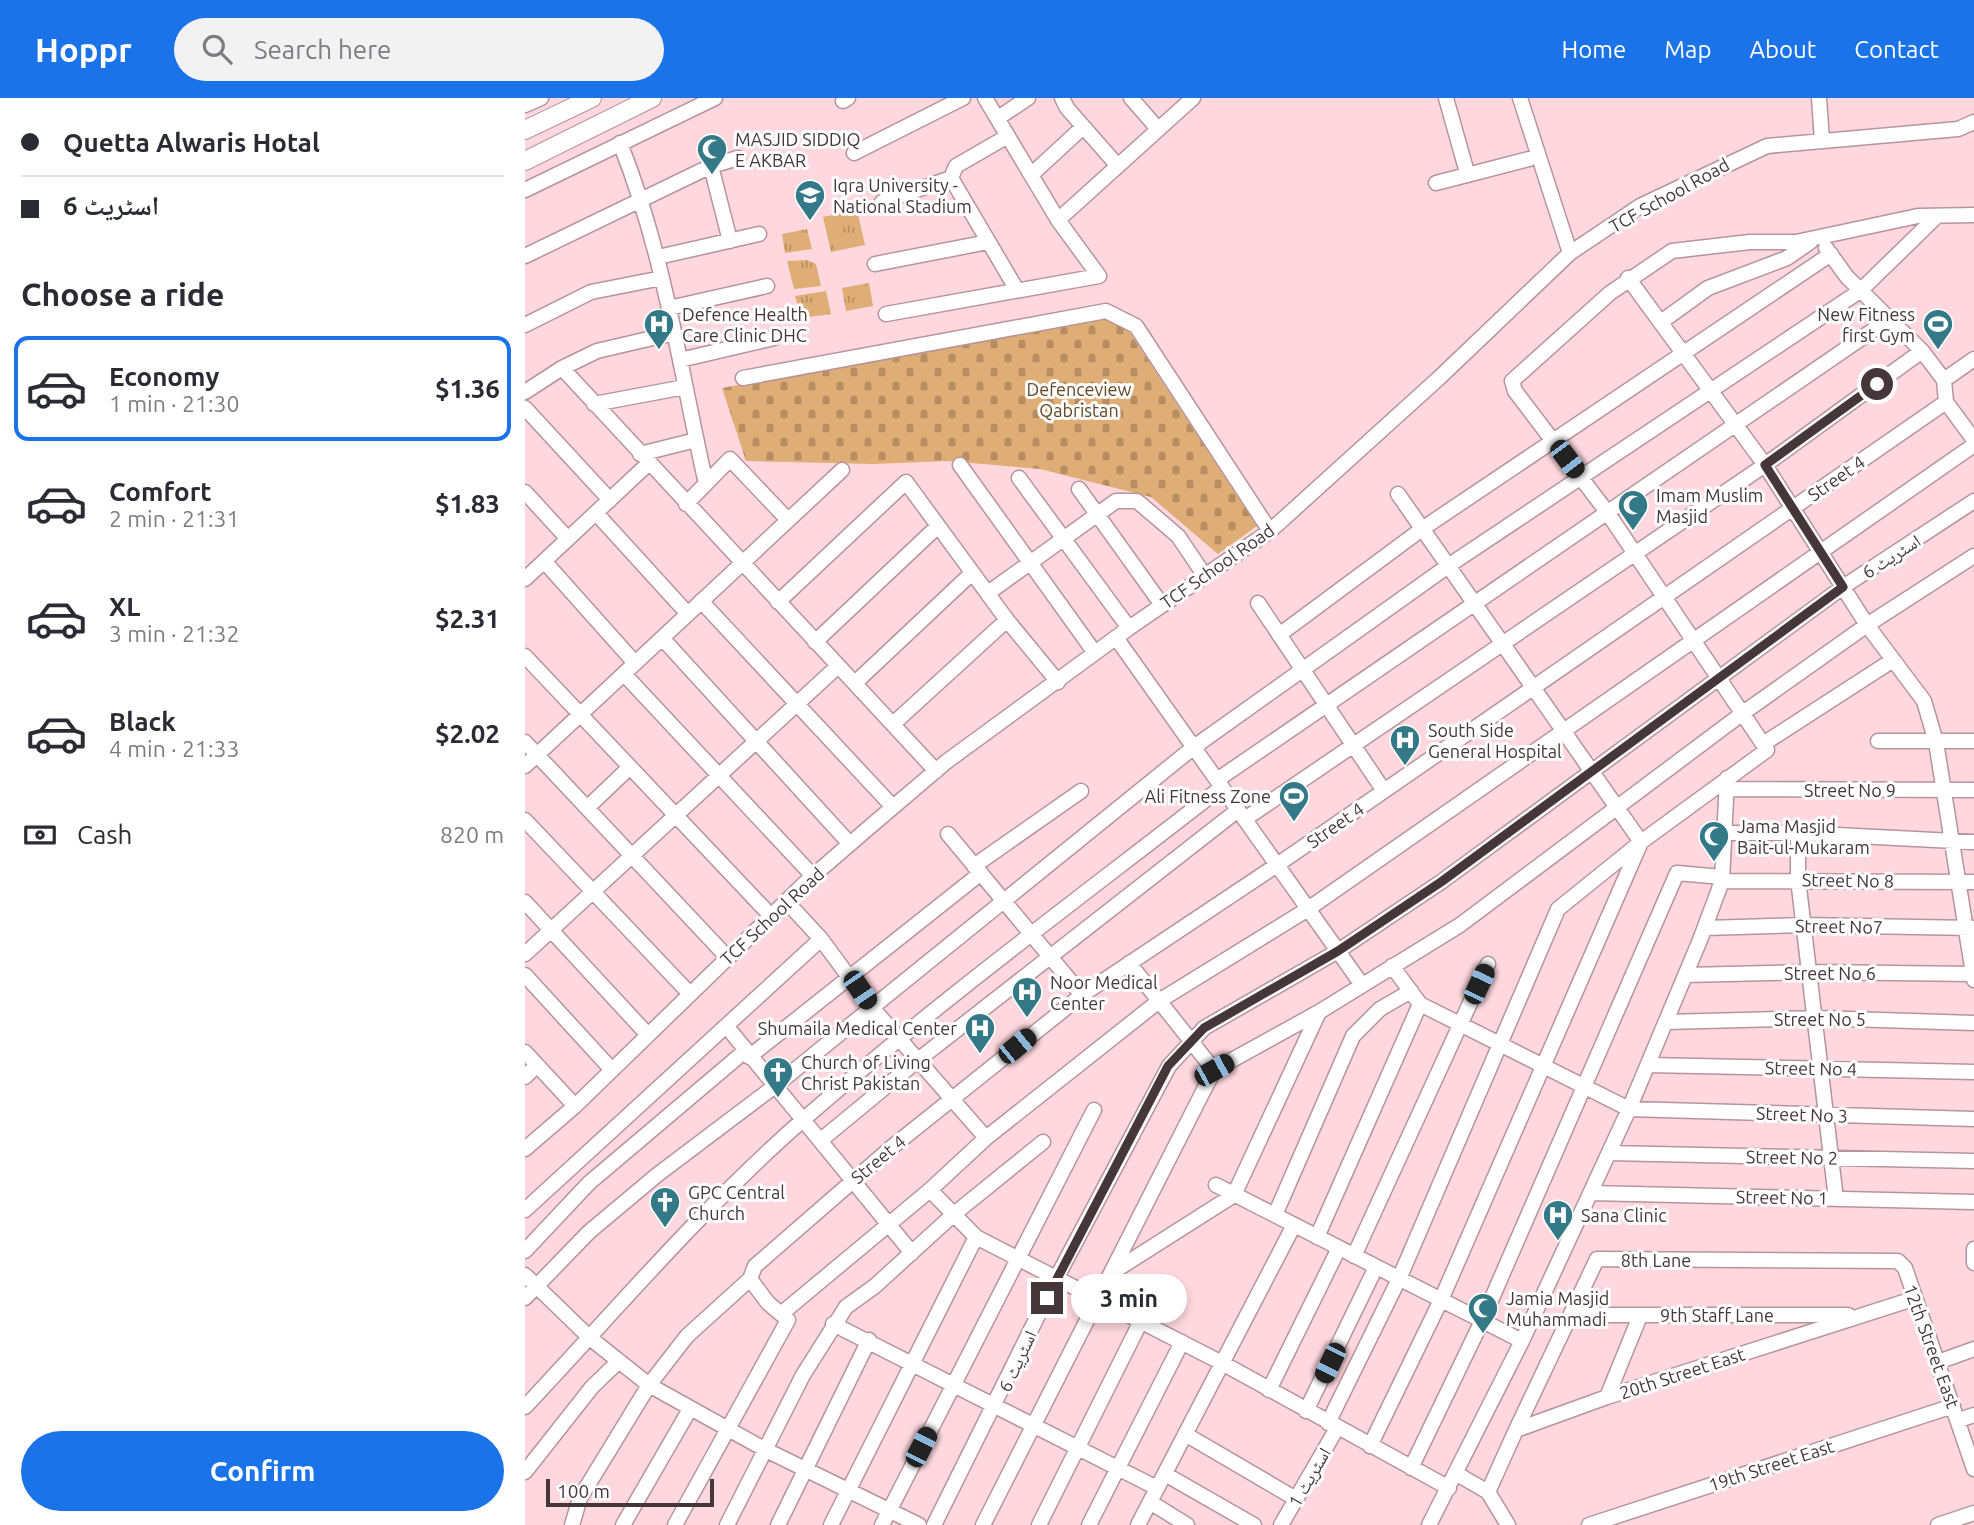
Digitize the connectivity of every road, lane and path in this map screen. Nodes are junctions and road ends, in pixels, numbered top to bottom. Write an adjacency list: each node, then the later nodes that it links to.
1 (541, 98): 14 (street)
2 (592, 98): 19 (main road)
3 (652, 98): 26 (main road)
4 (715, 98): 22 (street)
5 (963, 98): 23 (street)
6 (985, 98): 15 (street)
7 (1028, 98): 15 (street)
8 (1062, 98): 17 (street)
9 (1131, 98): 18 (street)
10 (1193, 98): 18 (street)
11 (1446, 98): 29 (street)
12 (1520, 98): 43 (street)
13 (1819, 98): 21 (street)
14 (525, 105)
15 (997, 118): 20 (street)
16 (1974, 122): 21 (street, TCF School Road)
17 (1083, 127): 27 (street); 30 (street)
18 (1158, 129): 27 (street)
19 (525, 130)
20 (1008, 136): 30 (street); 31 (street)
21 (1822, 141): 43 (street, TCF School Road)
22 (620, 143): 33 (street); 34 (street)
23 (854, 153)
24 (738, 158): 28 (street)
25 (1529, 159): 32 (street)
26 (525, 161)
27 (1117, 165): 38 (street)
28 (711, 166): 34 (street); 41 (street)
29 (1466, 169)
30 (1031, 175): 38 (street)
31 (951, 178): 35 (street); 42 (street)
32 (1436, 183)
33 (525, 190)
34 (642, 198): 45 (street); 46 (street)
35 (882, 202)
36 (1974, 215): 37 (street)
37 (1936, 217): 40 (street); 52 (street)
38 (1058, 220): 51 (street)
39 (759, 234): 41 (street)
40 (1819, 237): 44 (street); 49 (street); 56 (street)
41 (730, 241): 46 (street)
42 (988, 242): 47 (street); 51 (street)
43 (1570, 253): 97 (street, TCF School Road)
44 (1831, 254): 52 (street); 61 (street)
45 (525, 256)
46 (658, 257): 48 (street)
47 (875, 264)
48 (662, 278): 53 (street); 57 (street)
49 (1628, 278): 56 (street); 75 (street)
50 (767, 286): 53 (street)
51 (1017, 290): 54 (street)
52 (1860, 291): 55 (street); 68 (street)
53 (670, 308): 58 (street)
54 (886, 314)
55 (1888, 320): 60 (street); 73 (street)
56 (1661, 322): 61 (street)
57 (525, 325)
58 (674, 332): 63 (street); 64 (street)
59 (774, 338): 63 (street)
60 (1922, 351): 66 (street); 78 (street)
61 (1685, 353): 68 (street); 75 (street)
62 (1974, 359): 66 (street)
63 (680, 360): 67 (street)
64 (562, 368): 69 (street); 71 (street)
65 (743, 378): 97 (street)
66 (1944, 380): 70 (street)
67 (685, 387): 71 (street); 74 (street)
68 (1710, 389): 73 (street); 81 (street)
69 (525, 392)
70 (1946, 402): 76 (street); 90 (street, Street 4)
71 (594, 404): 77 (street)
72 (525, 408): 87 (street)
73 (1735, 424): 78 (street); 91 (street)
74 (696, 440): 77 (street); 83 (street)
75 (1555, 442): 81 (street); 96 (street)
76 (1974, 443): 100 (street)
77 (644, 459): 87 (street); 89 (street)
78 (1765, 465): 90 (street); 101 (street)
79 (960, 466): 104 (street)
80 (842, 470): 94 (street)
81 (1580, 476): 91 (street); 106 (street)
82 (1019, 478): 99 (street)
83 (706, 484): 89 (street); 94 (street)
84 (1079, 489): 93 (street)
85 (525, 492): 98 (street)
86 (1398, 494): 96 (street)
87 (610, 500): 92 (street)
88 (1974, 501): 110 (street, اسٹریٹ 6)
89 (686, 504): 105 (street)
90 (1794, 507): 100 (street); 112 (street, Street 4)
91 (1607, 512): 101 (street); 116 (street)
92 (596, 513): 98 (street); 118 (street)
93 (1099, 515): 99 (street); 109 (street); 117 (street)
94 (788, 520): 105 (street)
95 (938, 526): 107 (street); 114 (street); 124 (street)
96 (1422, 529): 106 (street); 122 (street)
97 (1270, 531): 109 (street, TCF School Road)
98 (568, 539): 103 (street)
99 (1064, 540): 104 (street); 121 (street)
100 (1821, 550): 110 (street); 127 (street)
101 (1634, 553): 112 (street); 126 (street)
102 (1974, 556): 120 (street)
103 (544, 561): 108 (street); 131 (street)
104 (1028, 562): 111 (street); 128 (street)
105 (742, 564): 113 (street); 114 (street)
106 (1448, 566): 116 (street); 133 (street)
107 (972, 573): 111 (street); 137 (street)
108 (526, 576)
109 (1205, 576): 117 (street, TCF School Road)
110 (1843, 587): 120 (street); 135 (street, اسٹریٹ 6)
111 (988, 593): 119 (street)
112 (1663, 598): 127 (street); 138 (street, Street 4)
113 (701, 601): 118 (street); 139 (street)
114 (778, 602): 124 (street)
115 (1258, 603): 122 (street)
116 (1475, 604): 126 (street); 140 (street)
117 (1162, 605): 121 (street, TCF School Road)
118 (688, 614): 123 (street)
119 (1007, 620): 136 (street); 143 (street)
120 (1867, 625): 130 (street); 141 (street)
121 (1129, 628): 125 (street, TCF School Road)
122 (1279, 635): 133 (street)
123 (662, 638): 131 (street); 145 (street)
124 (815, 642): 132 (street)
125 (1119, 642): 128 (street, TCF School Road); 152 (street)
126 (1501, 642): 138 (street); 150 (street)
127 (1692, 642): 135 (street); 144 (street)
128 (1095, 653): 136 (street, TCF School Road)
129 (525, 656): 142 (street)
130 (1893, 660): 149 (street); 151 (street)
131 (635, 663): 134 (street)
132 (838, 666): 137 (street); 139 (street)
133 (1301, 668): 140 (street); 152 (street)
134 (624, 674): 142 (street); 158 (street)
135 (1719, 677): 141 (street); 157 (street, اسٹریٹ 6)
136 (1058, 682): 156 (street, TCF School Road)
137 (855, 683): 143 (street)
138 (1533, 688): 144 (street); 161 (street, Street 4)
139 (798, 704): 145 (street); 165 (street)
140 (1326, 705): 150 (street); 159 (street)
141 (1743, 713): 151 (street); 166 (street)
142 (581, 714): 153 (street); 155 (street)
143 (893, 724): 156 (street)
144 (1563, 731): 157 (street); 190 (street)
145 (757, 740): 158 (street); 177 (street)
146 (1878, 741): 149 (street)
147 (1974, 741): 149 (street)
148 (525, 742): 153 (street)
149 (1936, 742): 162 (street)
150 (1353, 744): 161 (street); 168 (street)
151 (1763, 744): 160 (street, اسٹریٹ 1)
152 (1194, 747): 159 (street); 188 (street)
153 (537, 755): 154 (street); 167 (street)
154 (525, 766)
155 (631, 767): 167 (street); 169 (street)
156 (936, 771): 165 (street, TCF School Road)
157 (1592, 772): 166 (street); 198 (street, اسٹریٹ 6)
158 (719, 776): 169 (street); 181 (street)
159 (1220, 783): 168 (street); 196 (street)
160 (1727, 784): 162 (street, Street No 9); 171 (street); 174 (street, اسٹریٹ 1)
161 (1384, 790): 179 (street, Street 4)
162 (1944, 790): 163 (street, Street No 9); 175 (street)
163 (1974, 790)
164 (1081, 791): 180 (street)
165 (893, 807): 177 (street, TCF School Road)
166 (1617, 807): 174 (street); 204 (street)
167 (587, 808): 178 (street)
168 (1241, 814): 179 (street); 200 (street)
169 (675, 815): 178 (street); 191 (street)
170 (525, 820): 186 (street)
171 (1724, 833): 172 (street); 182 (street)
172 (1798, 833): 175 (street); 183 (street)
173 (948, 834): 180 (street)
174 (1641, 842): 226 (street, اسٹریٹ 1); 232 (street)
175 (1952, 842): 176 (street); 184 (street)
176 (1974, 842)
177 (850, 844): 181 (street, TCF School Road)
178 (633, 856): 186 (street); 201 (street)
179 (1277, 865): 190 (street); 202 (street, Street 4)
180 (977, 870): 188 (street); 208 (street)
181 (813, 876): 189 (street, TCF School Road)
182 (1722, 879): 183 (street, Street No 8); 193 (street); 239 (street, Street No 8)
183 (1798, 879): 184 (street, Street No 8); 192 (street)
184 (1959, 883): 185 (street, Street No 8); 194 (street)
185 (1974, 883)
186 (594, 893): 195 (street); 212 (street)
187 (525, 902): 195 (street)
188 (1006, 902): 196 (street); 216 (street)
189 (792, 906): 191 (street, TCF School Road); 197 (street)
190 (1308, 909): 198 (street); 214 (street)
191 (771, 916): 201 (street, TCF School Road)
192 (1803, 925): 193 (street, Street No7); 194 (street, Street No7); 205 (street)
193 (1705, 928): 207 (street)
194 (1970, 928): 209 (street)
195 (552, 930): 199 (street); 223 (street)
196 (1033, 933): 200 (street); 224 (street)
197 (821, 939): 208 (street); 261 (street)
198 (1338, 951): 210 (street); 225 (street, اسٹریٹ 6)
199 (525, 954)
200 (1051, 956): 213 (street); 229 (street)
201 (728, 958): 212 (street, TCF School Road)
202 (1129, 963): 213 (street, Street 4); 214 (street)
203 (1488, 964): 221 (street)
204 (1392, 966): 210 (street); 211 (street)
205 (1810, 972): 207 (street, Street No 6); 209 (street, Street No 6); 218 (street)
206 (525, 975): 234 (street)
207 (1686, 975): 219 (street)
208 (851, 976): 216 (street); 228 (street)
209 (1974, 976)
210 (1362, 985): 217 (street)
211 (1411, 991): 215 (street); 263 (street)
212 (690, 994): 223 (street, TCF School Road)
213 (1082, 995): 240 (street, Street 4)
214 (1159, 1001): 225 (street); 247 (street)
215 (1420, 1004): 221 (street); 267 (street)
216 (872, 1007): 224 (street); 238 (street)
217 (1319, 1012): 235 (street); 258 (street)
218 (1817, 1018): 219 (street, Street No 5); 220 (street, Street No 5); 233 (street)
219 (1666, 1022): 231 (street)
220 (1974, 1023)
221 (1460, 1024): 226 (street); 272 (street)
222 (732, 1033): 228 (street)
223 (648, 1035): 234 (street, TCF School Road)
224 (900, 1039): 229 (street); 246 (street)
225 (1190, 1040): 235 (street); 279 (street, اسٹریٹ 6)
226 (1502, 1045): 232 (street); 281 (street, اسٹریٹ 1)
227 (525, 1052): 230 (street)
228 (747, 1054): 238 (street); 270 (street)
229 (918, 1059): 240 (street); 248 (street)
230 (537, 1065): 237 (street); 241 (street)
231 (1648, 1065): 233 (street, Street No 4); 242 (street)
232 (1544, 1066): 239 (street); 286 (street)
233 (1823, 1069): 236 (street, Street No 4); 244 (street)
234 (612, 1070): 241 (street, TCF School Road)
235 (1214, 1070): 277 (street)
236 (1974, 1072)
237 (525, 1077)
238 (775, 1086): 246 (street); 282 (street)
239 (1586, 1087): 242 (street); 292 (street)
240 (953, 1098): 247 (street); 254 (street, Street 4)
241 (575, 1106): 250 (street, TCF School Road)
242 (1629, 1109): 244 (street, Street No 3); 251 (street)
243 (1094, 1110): 273 (street)
244 (1828, 1115): 245 (street, Street No 3); 252 (street)
245 (1974, 1119)
246 (803, 1120): 248 (street); 294 (street)
247 (986, 1138): 256 (street)
248 (821, 1140): 254 (street)
249 (1043, 1142): 262 (street)
250 (525, 1149)
251 (1609, 1153): 252 (street, Street No 2); 257 (street)
252 (1833, 1158): 253 (street, Street No 2); 259 (street)
253 (1974, 1161)
254 (854, 1180): 264 (street); 280 (street, Street 4)
255 (1216, 1185): 258 (street)
256 (930, 1190): 262 (street); 264 (street)
257 (1591, 1193): 259 (street, Street No 1); 296 (street)
258 (1234, 1195): 263 (street); 277 (street)
259 (1836, 1199): 260 (street, Street No 1)
260 (1974, 1202)
261 (525, 1210)
262 (954, 1214): 266 (street); 271 (street)
263 (1275, 1215): 265 (street)
264 (889, 1224): 271 (street); 287 (street)
265 (1294, 1225): 267 (street); 302 (street)
266 (976, 1237): 273 (street); 300 (street)
267 (1317, 1237): 268 (street)
268 (1339, 1248): 272 (street); 305 (street)
269 (1974, 1249): 274 (street)
270 (525, 1251)
271 (912, 1252): 293 (street)
272 (1354, 1256): 276 (street)
273 (1017, 1257): 279 (street); 303 (street)
274 (1974, 1263)
275 (1903, 1264): 285 (street, 12th Street East); 288 (street, 8th Lane)
276 (1376, 1267): 281 (street); 311 (street)
277 (1113, 1272): 284 (street)
278 (525, 1275): 282 (street)
279 (1057, 1277): 284 (street); 307 (street, اسٹریٹ 6)
280 (750, 1279): 287 (street); 304 (street, Street 4)
281 (1399, 1279): 286 (street); 315 (street, اسٹریٹ 1)
282 (537, 1286): 283 (street); 294 (street)
283 (525, 1298)
284 (1100, 1299): 291 (street); 314 (street)
285 (1913, 1299): 290 (street, 20th Street East); 301 (street, 12th Street East)
286 (1441, 1300): 292 (street); 319 (street)
287 (781, 1314): 316 (street)
288 (1571, 1315): 289 (street, 9th Staff Lane); 317 (street, 8th Lane)
289 (1640, 1315): 290 (street, 9th Staff Lane); 306 (street)
290 (1864, 1315): 306 (street, 20th Street East)
291 (1141, 1321): 297 (street); 320 (street)
292 (1482, 1321): 296 (street); 323 (street)
293 (833, 1324): 295 (street); 321 (street)
294 (590, 1338): 299 (street); 309 (street)
295 (869, 1340): 300 (street); 324 (street)
296 (1522, 1341): 328 (street)
297 (1182, 1342): 302 (street); 322 (street)
298 (1974, 1349): 301 (street)
299 (619, 1361): 304 (street); 326 (street)
300 (911, 1362): 303 (street); 331 (street)
301 (1938, 1362): 308 (street, 12th Street East)
302 (1222, 1363): 305 (street); 318 (street)
303 (953, 1384): 307 (street); 335 (street)
304 (649, 1385): 310 (street); 337 (street, Street 4)
305 (1269, 1390): 311 (street)
306 (1607, 1397): 317 (street, 20th Street East)
307 (996, 1405): 314 (street); 345 (street, اسٹریٹ 6)
308 (1953, 1406): 313 (street, 12th Street East); 355 (street, 19th Street East)
309 (525, 1407)
310 (690, 1409): 316 (street); 338 (street)
311 (1306, 1411): 315 (street)
312 (1974, 1415): 313 (street)
313 (1959, 1420): 325 (street, 12th Street East)
314 (1034, 1424): 320 (street); 346 (street)
315 (1333, 1426): 319 (street); 333 (street, اسٹریٹ 1)
316 (728, 1429): 321 (street); 339 (street)
317 (1516, 1430): 332 (street)
318 (1185, 1434): 327 (street); 333 (street)
319 (1370, 1446): 323 (street)
320 (1078, 1447): 322 (street); 347 (street)
321 (766, 1450): 324 (street); 340 (street)
322 (1118, 1468): 329 (street); 348 (street)
323 (1411, 1468): 330 (street)
324 (805, 1469): 331 (street); 341 (street)
325 (1974, 1469)
326 (525, 1472)
327 (1165, 1474): 329 (street); 351 (street)
328 (1457, 1474): 330 (street); 332 (street)
329 (1157, 1488): 334 (street)
330 (1449, 1488): 353 (street)
331 (848, 1490): 335 (street); 342 (street)
332 (1488, 1492): 354 (street)
333 (1296, 1499): 352 (street, اسٹریٹ 1)
334 (1150, 1502): 349 (street); 350 (street)
335 (889, 1510): 343 (street); 344 (street)
336 (1974, 1513): 356 (street)
337 (572, 1525)
338 (624, 1525)
339 (675, 1525)
340 (727, 1525)
341 (778, 1525)
342 (831, 1525)
343 (882, 1525)
344 (919, 1525)
345 (935, 1525)
346 (983, 1525)
347 (1039, 1525)
348 (1089, 1525)
349 (1138, 1525)
350 (1187, 1525)
351 (1254, 1525)
352 (1282, 1525)
353 (1429, 1525)
354 (1508, 1525)
355 (1588, 1525)
356 (1938, 1525)

